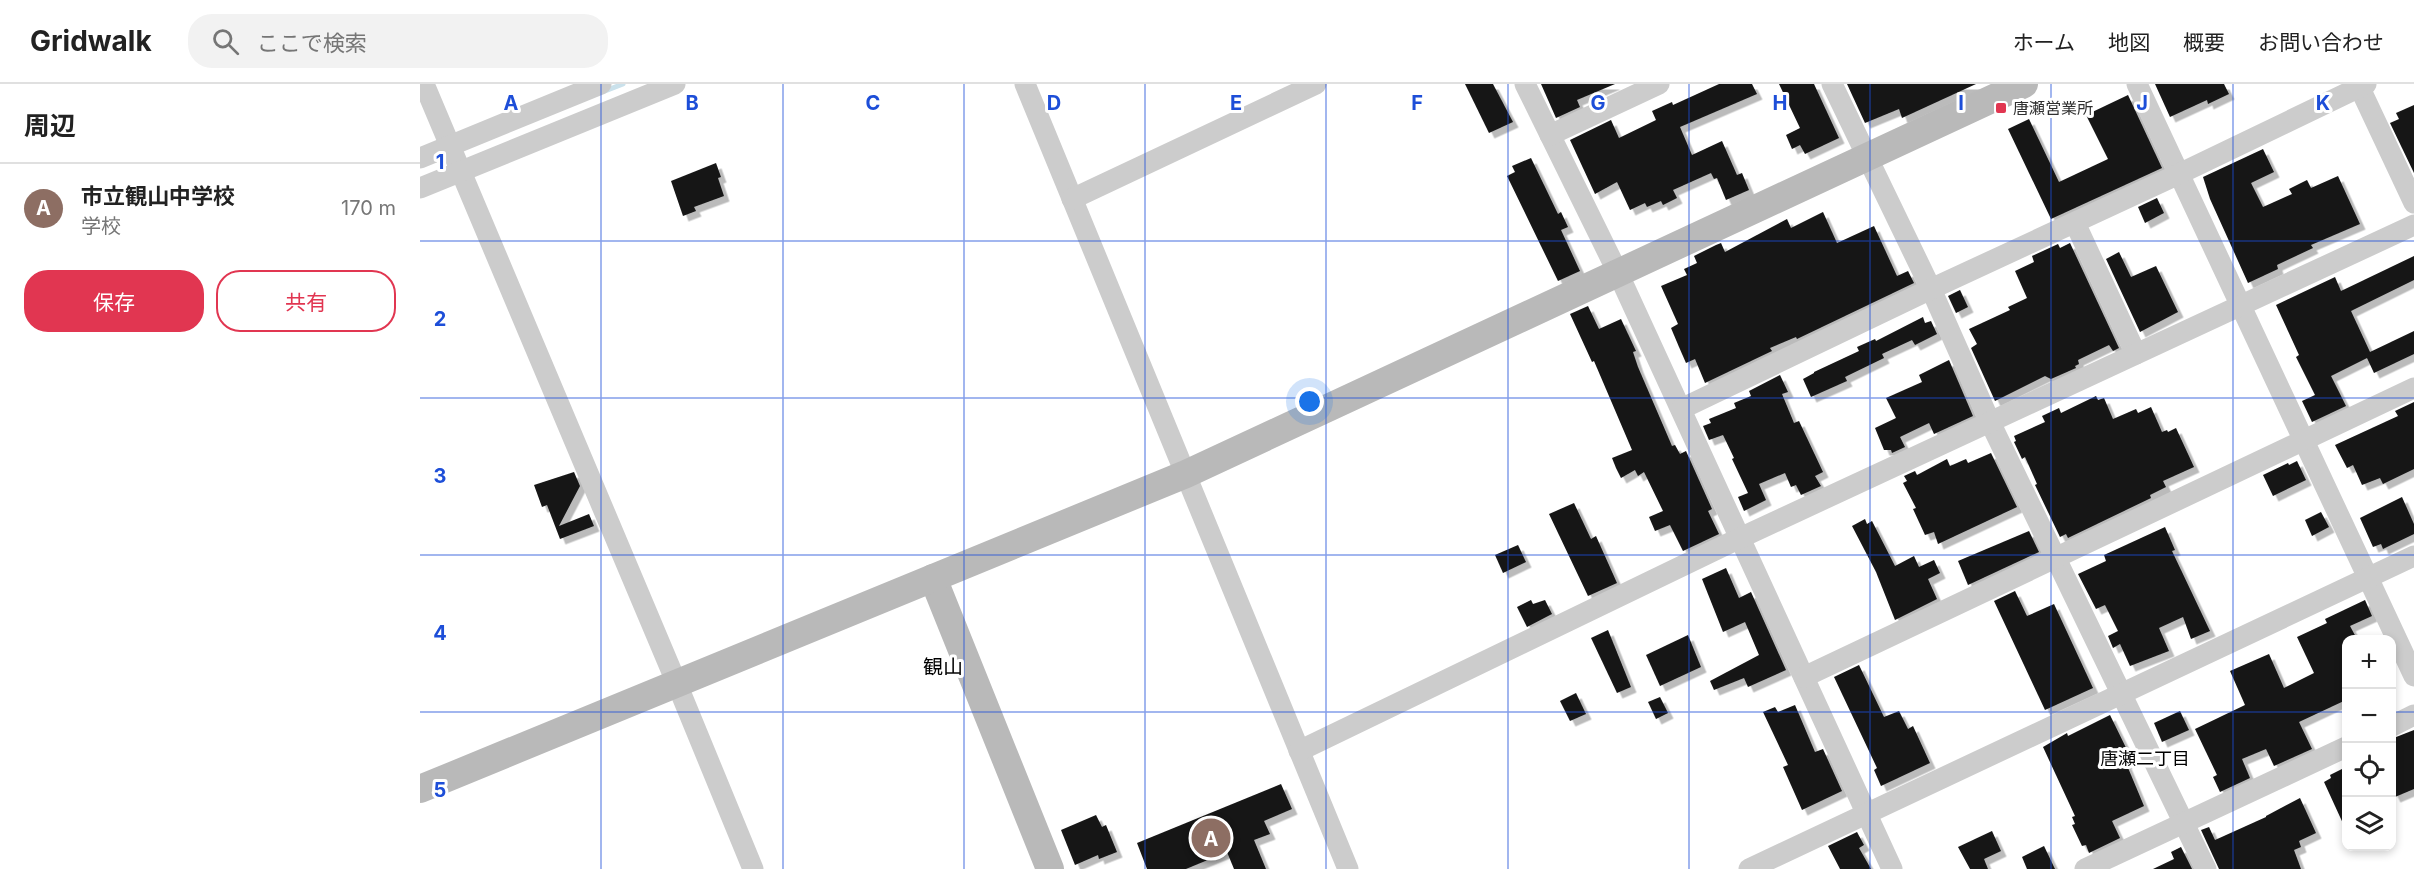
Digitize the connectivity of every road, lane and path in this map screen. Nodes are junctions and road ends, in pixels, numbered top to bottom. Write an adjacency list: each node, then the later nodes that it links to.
1 (424, 84): 13 (street)
2 (601, 84): 13 (street)
3 (675, 84): 16 (street)
4 (1025, 84): 19 (street)
5 (1316, 84): 19 (street)
6 (1525, 84): 12 (street)
7 (1659, 84): 12 (street)
8 (1832, 84): 15 (street)
9 (2024, 84): 15 (street)
10 (2137, 84): 17 (street)
11 (2361, 85): 17 (street); 20 (street)
12 (1550, 135): 23 (street)
13 (450, 146): 14 (street); 16 (street)
14 (420, 158)
15 (1869, 158): 23 (street); 24 (street)
16 (460, 172): 18 (street); 39 (street)
17 (2179, 174): 21 (street); 25 (street)
18 (420, 188)
19 (1072, 199): 31 (street)
20 (2414, 203)
21 (2074, 223): 24 (street); 26 (street)
22 (2414, 225): 25 (street)
23 (1618, 273): 28 (street); 31 (street)
24 (1931, 289): 28 (street); 29 (street)
25 (2241, 304): 26 (street); 30 (street)
26 (2136, 354): 29 (street)
27 (2414, 388): 30 (street)
28 (1681, 409): 32 (street)
29 (1990, 422): 32 (street); 34 (street)
30 (2304, 440): 34 (street); 35 (street)
31 (1186, 474): 36 (street); 44 (street)
32 (1740, 538): 38 (street); 44 (street)
33 (2414, 556): 35 (street)
34 (2057, 557): 38 (street); 40 (street)
35 (2369, 577): 37 (street); 40 (street)
36 (933, 578): 39 (street); 49 (street)
37 (2414, 676)
38 (1804, 677): 46 (street)
39 (677, 684): 45 (street); 48 (street)
40 (2122, 693): 46 (street); 47 (street)
41 (2414, 715): 42 (street)
42 (2396, 724)
43 (2342, 749): 47 (street)
44 (1299, 751): 50 (street)
45 (420, 789)
46 (1867, 814): 51 (street); 52 (street)
47 (2185, 822): 53 (street); 54 (street)
48 (753, 869)
49 (1050, 869)
50 (1348, 869)
51 (1749, 869)
52 (1892, 869)
53 (2085, 869)
54 (2206, 869)

